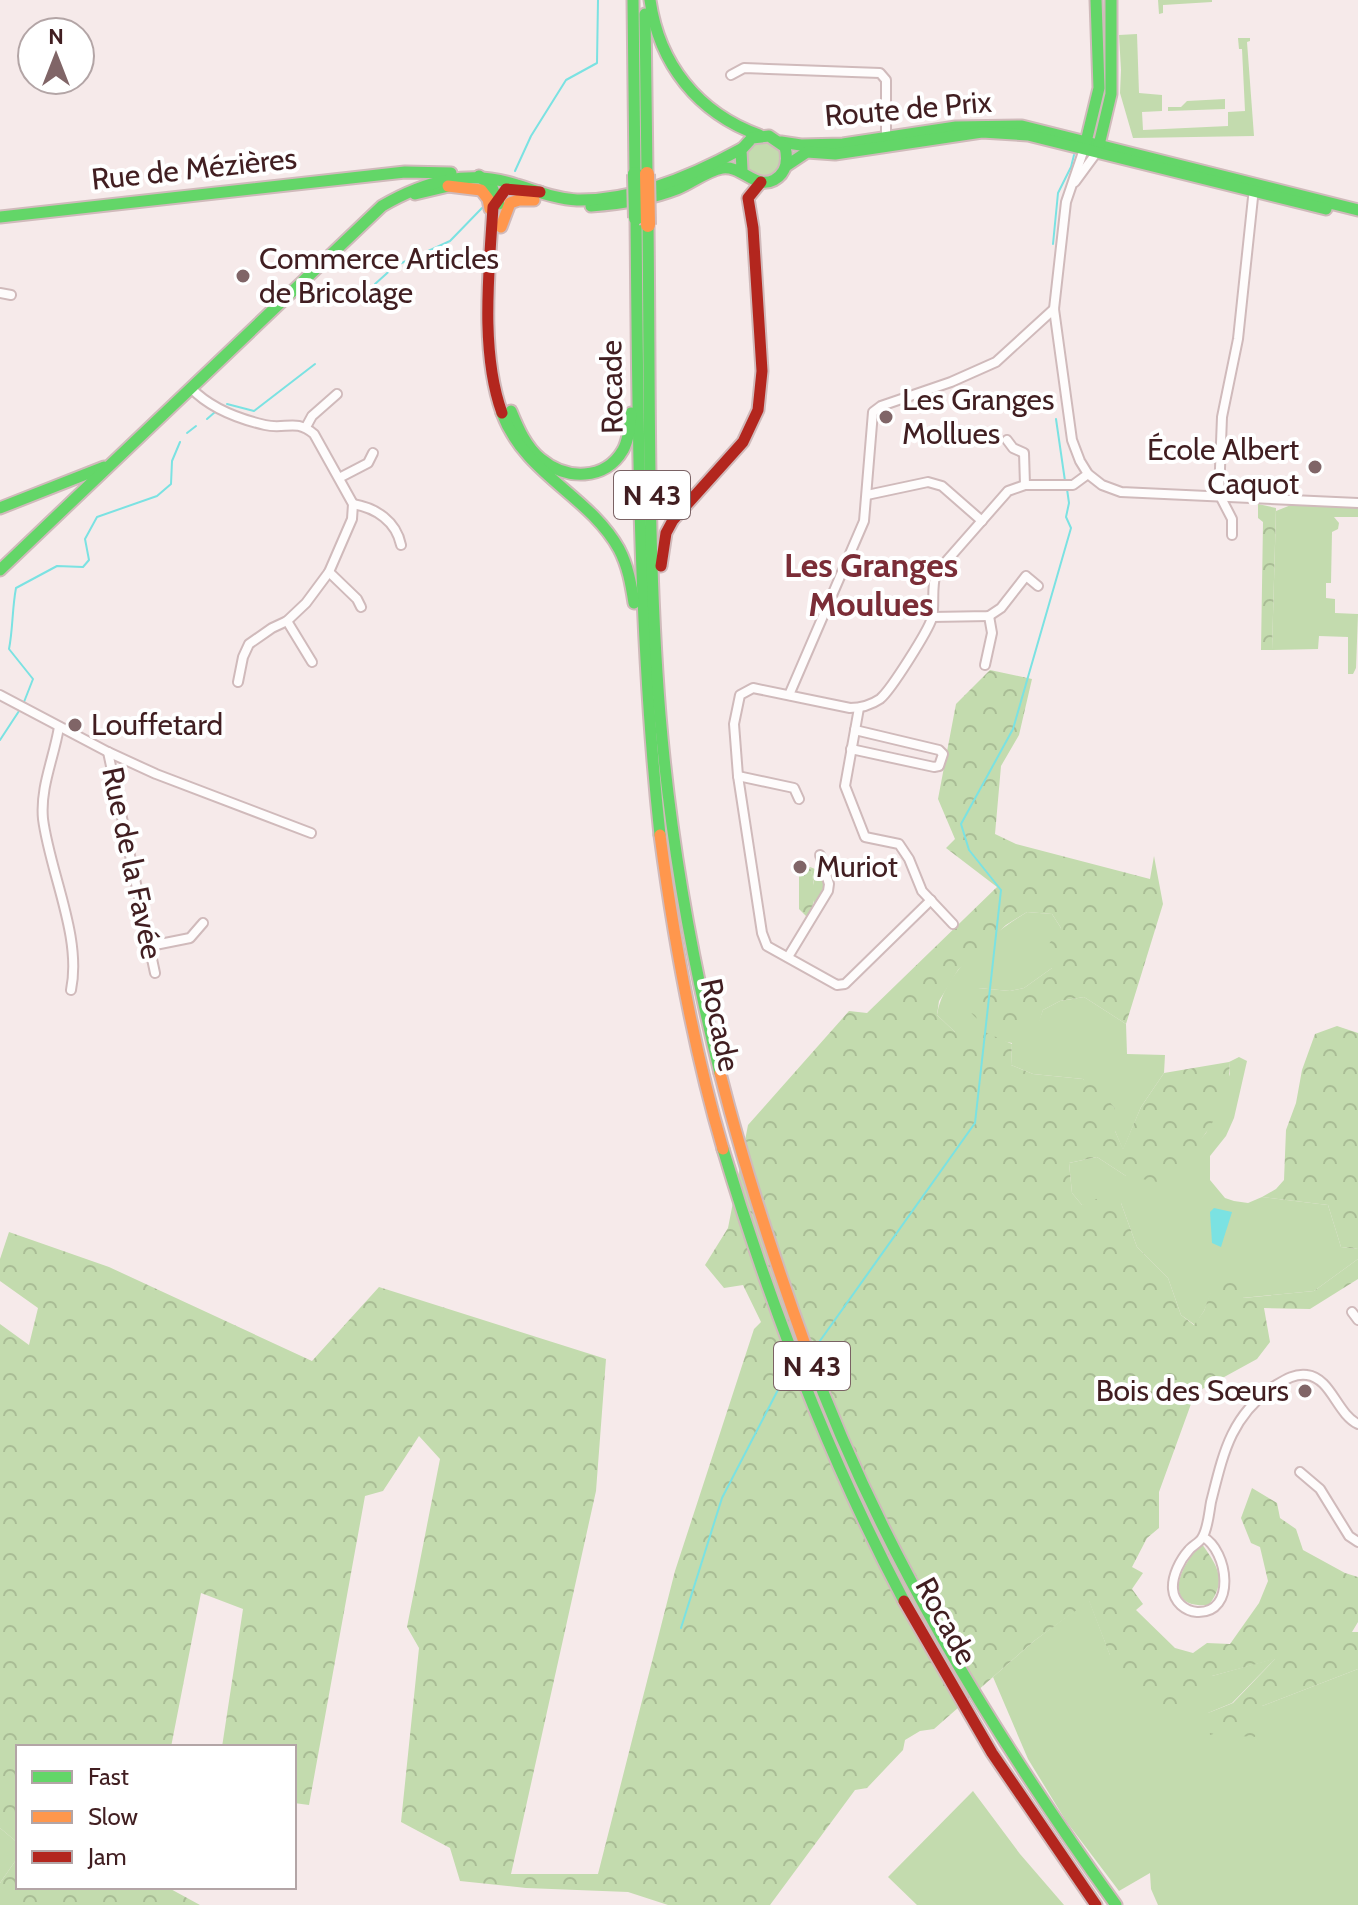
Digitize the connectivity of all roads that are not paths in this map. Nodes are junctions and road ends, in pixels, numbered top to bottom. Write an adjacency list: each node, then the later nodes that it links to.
1 (633, 0): 14 (main road)
2 (648, 0): 6 (main road, Route de Prix); 14 (main road, N 43)
3 (1096, 0): 9 (main road)
4 (1111, 0): 9 (main road)
5 (731, 75): 8 (street)
6 (759, 135): 7 (main road, Route de Prix); 10 (main road)
7 (781, 142): 8 (main road, Route de Prix); 11 (main road, Route de Prix)
8 (886, 142): 9 (main road, Route de Prix); 11 (main road, Route de Prix)
9 (1092, 146): 18 (main road, Route de Prix); 30 (street)
10 (741, 149): 12 (main road); 22 (main road)
11 (786, 166): 16 (main road, Route de Prix)
12 (742, 170): 16 (main road); 22 (main road)
13 (401, 172): 15 (main road, Rue de Mézières); 19 (main road); 21 (main road); 24 (main road, Rue de Mézières)
14 (641, 174): 25 (main road, N 43, bridge)
15 (475, 176): 19 (main road); 20 (main road)
16 (761, 182): 60 (main road)
17 (448, 186): 19 (main road); 20 (main road); 26 (main road)
18 (1254, 187): 23 (main road, Route de Prix); 41 (street)
19 (420, 188): 21 (main road); 27 (main road)
20 (501, 189): 22 (main road); 26 (main road)
21 (399, 195): 27 (main road)
22 (542, 196): 26 (main road)
23 (1358, 213)
24 (0, 217)
25 (642, 222): 31 (main road, Rocade / N 43); 60 (main road, N 43)
26 (496, 224): 31 (main road); 56 (main road)
27 (352, 237): 32 (main road)
28 (0, 293): 29 (street)
29 (11, 295)
30 (1054, 309): 38 (street); 42 (street)
31 (637, 349): 56 (main road, Rocade / N 43)
32 (191, 388): 34 (street); 37 (main road)
33 (337, 394): 34 (street)
34 (306, 427): 39 (street)
35 (1007, 440): 40 (street)
36 (373, 453): 39 (street)
37 (112, 463): 45 (main road); 49 (main road)
38 (1088, 474): 40 (street); 41 (street)
39 (341, 477): 44 (street)
40 (1025, 485): 46 (street)
41 (1219, 494): 43 (street); 47 (street)
42 (867, 495): 46 (street); 62 (street)
43 (1358, 503)
44 (353, 504): 48 (street); 50 (street)
45 (0, 508)
46 (982, 521): 54 (street)
47 (1232, 535)
48 (401, 545)
49 (0, 570)
50 (329, 572): 52 (street); 55 (street)
51 (1038, 586): 53 (street)
52 (361, 607)
53 (989, 616): 54 (street); 58 (street)
54 (932, 617): 63 (street)
55 (287, 621): 57 (street); 59 (street)
56 (643, 637): 85 (main road, Rocade / N 43)
57 (312, 662)
58 (985, 665)
59 (238, 682)
60 (659, 687): 88 (main road, N 43)
61 (0, 695): 64 (street)
62 (789, 695): 63 (street); 68 (street)
63 (859, 708): 65 (street)
64 (59, 727): 67 (street); 78 (street)
65 (855, 730): 66 (street); 66 (street)
66 (851, 749): 72 (street)
67 (108, 752): 70 (street); 75 (street, Rue de la Favée)
68 (738, 776): 69 (street); 76 (street)
69 (799, 799)
70 (311, 833)
71 (820, 855): 76 (street)
72 (931, 900): 74 (street); 76 (street)
73 (203, 923): 75 (street)
74 (953, 924)
75 (150, 946): 77 (street, Rue de la Favée)
76 (788, 957)
77 (155, 973)
78 (71, 990)
79 (1352, 1312): 80 (street)
80 (1358, 1320)
81 (1358, 1424): 83 (street)
82 (1300, 1472): 84 (street)
83 (1203, 1537): 83 (street)
84 (1358, 1542)
85 (1048, 1838): 86 (main road); 87 (main road, Rocade / N 43)
86 (1088, 1905)
87 (1096, 1905)
88 (1118, 1905)

